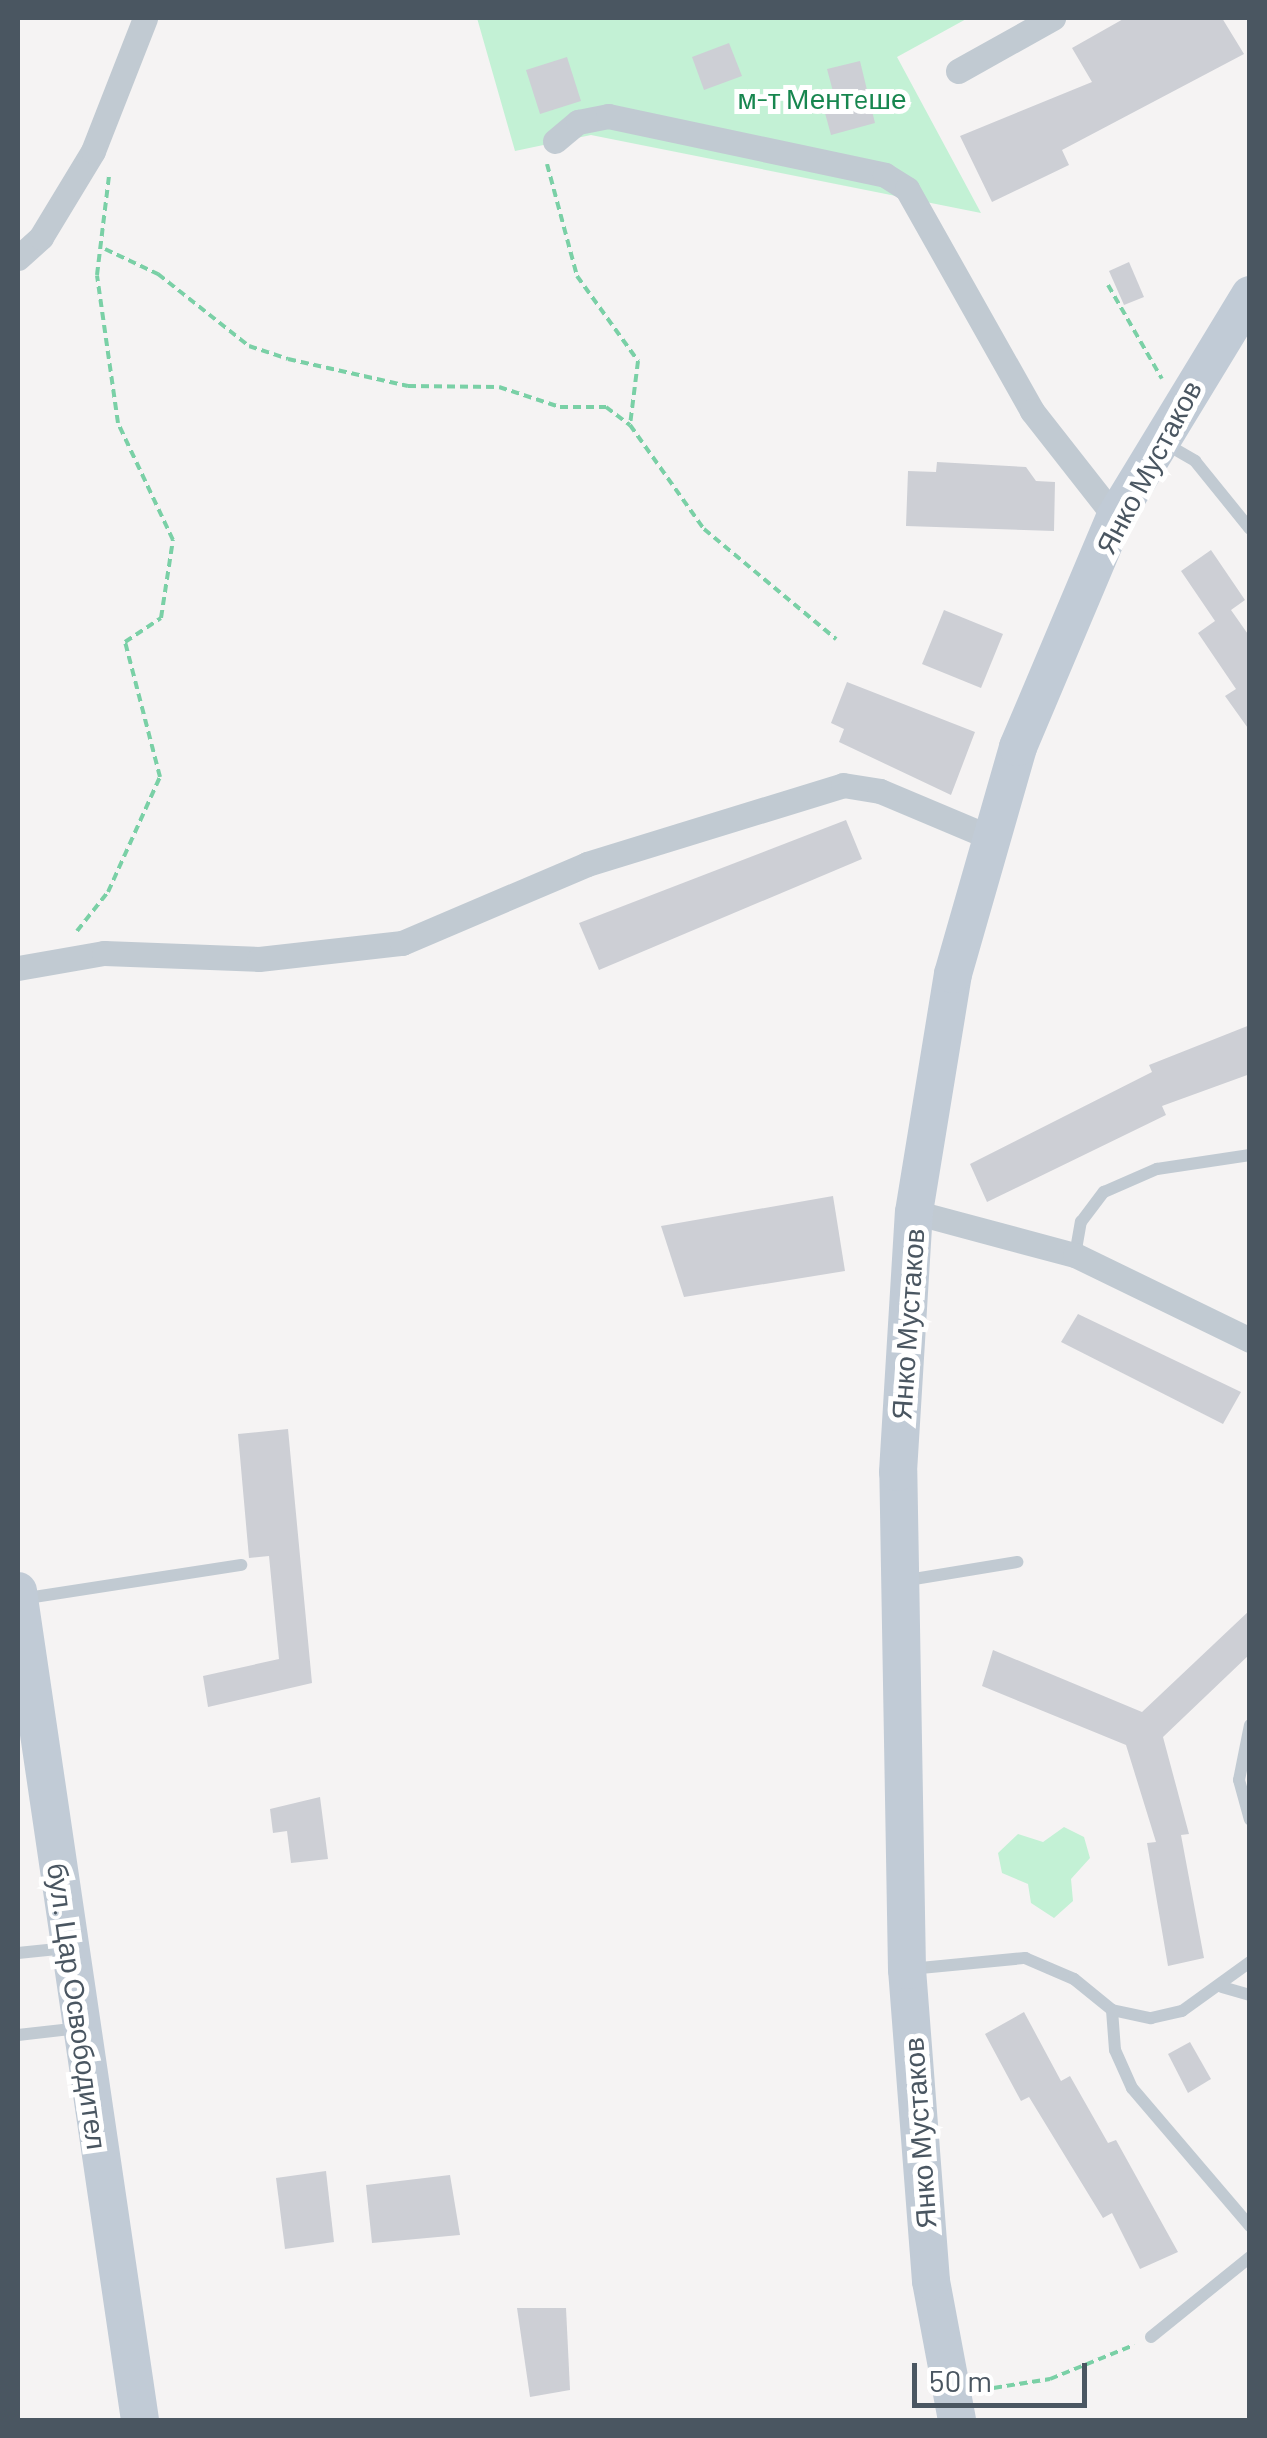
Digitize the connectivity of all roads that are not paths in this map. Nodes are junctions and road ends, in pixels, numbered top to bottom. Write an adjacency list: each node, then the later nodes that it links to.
1 (145, 18): 5 (street)
2 (1053, 18): 3 (street)
3 (958, 71)
4 (555, 141): 8 (street)
5 (18, 258)
6 (1250, 295): 7 (street, Янко Мустаков)
7 (1159, 440): 8 (street, Янко Мустаков); 9 (lane)
8 (1115, 517): 10 (street, Янко Мустаков)
9 (1250, 529)
10 (988, 836): 11 (street); 13 (street, Янко Мустаков)
11 (18, 968)
12 (1250, 1155): 14 (lane)
13 (914, 1212): 14 (street); 18 (street, Янко Мустаков)
14 (1075, 1255): 15 (street)
15 (1250, 1340)
16 (1018, 1562): 18 (lane)
17 (241, 1565): 19 (lane)
18 (898, 1581): 25 (street, Янко Мустаков)
19 (18, 1595): 22 (street, бул. Цар Освободител)
20 (1250, 1725): 21 (lane)
21 (1250, 1820)
22 (70, 1947): 23 (lane); 29 (street, бул. Цар Освободител)
23 (18, 1953)
24 (1250, 1962): 26 (lane)
25 (908, 1970): 28 (lane); 34 (street, Янко Мустаков)
26 (1222, 1988): 27 (lane); 28 (lane)
27 (1250, 1994)
28 (1112, 2010): 31 (lane)
29 (82, 2027): 30 (lane); 35 (street, бул. Цар Освободител)
30 (18, 2036)
31 (1250, 2226)
32 (1250, 2257): 33 (lane)
33 (1152, 2337)
34 (954, 2408)
35 (140, 2420)

